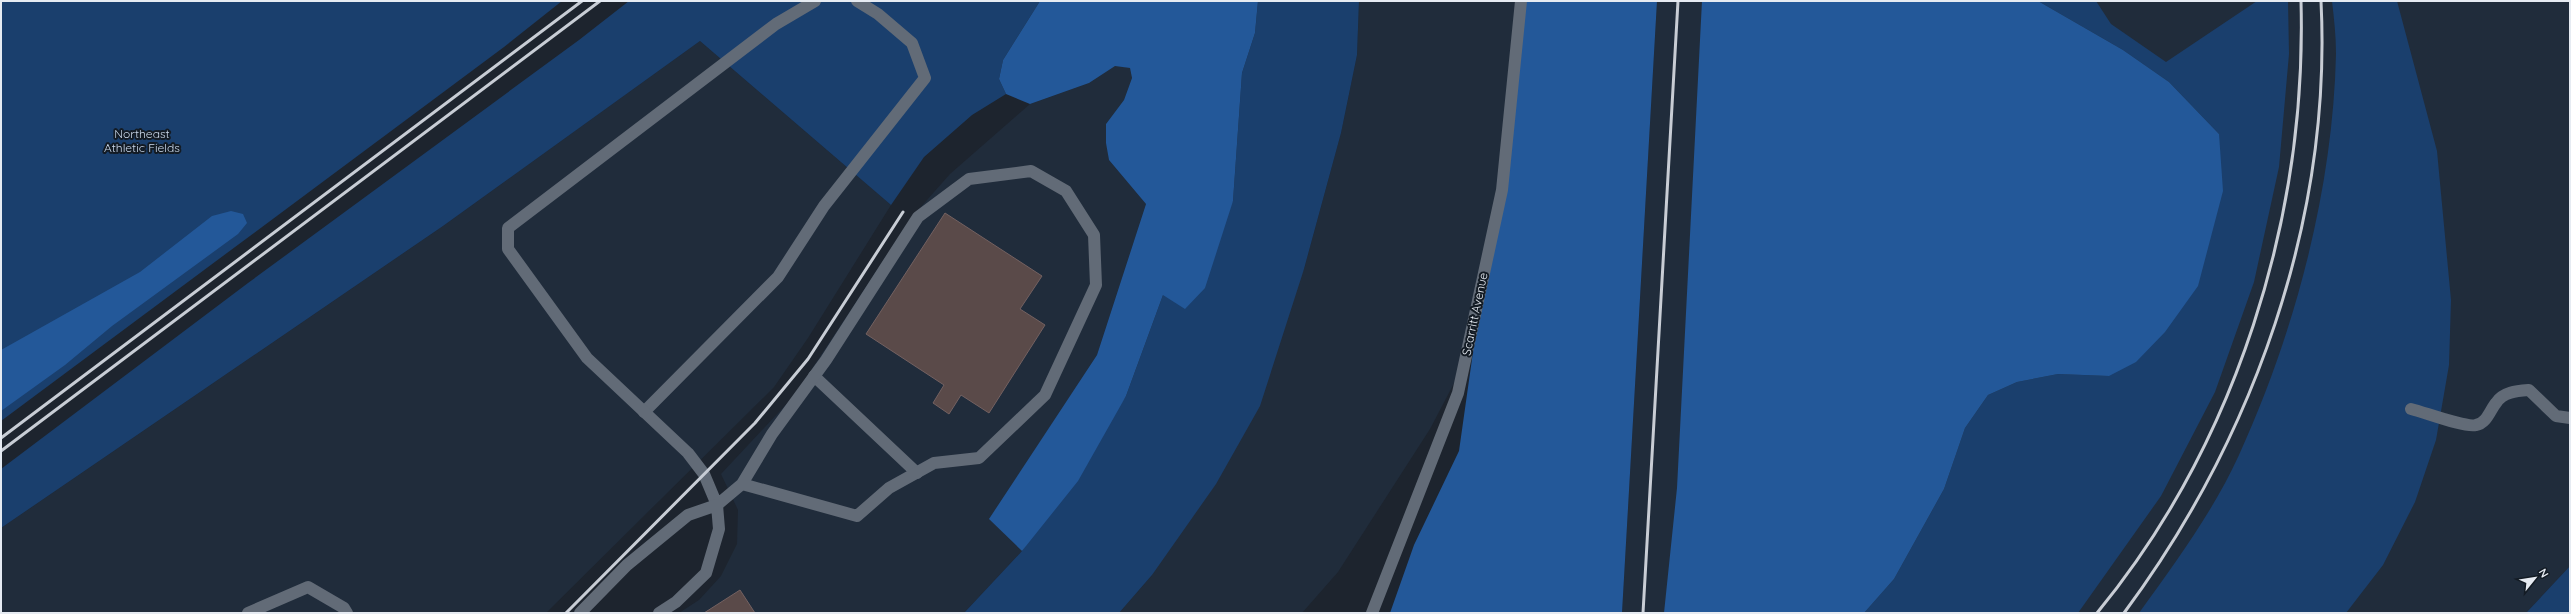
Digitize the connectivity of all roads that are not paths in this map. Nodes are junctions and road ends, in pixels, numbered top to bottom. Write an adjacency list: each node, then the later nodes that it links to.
1 (815, 1): 6 (lane)
2 (857, 1): 6 (lane)
3 (1521, 1): 15 (lane, Scarritt Avenue)
4 (814, 376): 8 (lane); 8 (lane); 9 (lane)
5 (2411, 409): 7 (lane)
6 (644, 412): 10 (lane)
7 (2570, 418)
8 (917, 473): 9 (lane)
9 (742, 484): 10 (lane)
10 (717, 505): 13 (lane); 14 (lane)
11 (248, 613): 12 (lane)
12 (347, 613)
13 (580, 613)
14 (659, 613)
15 (1372, 613)

